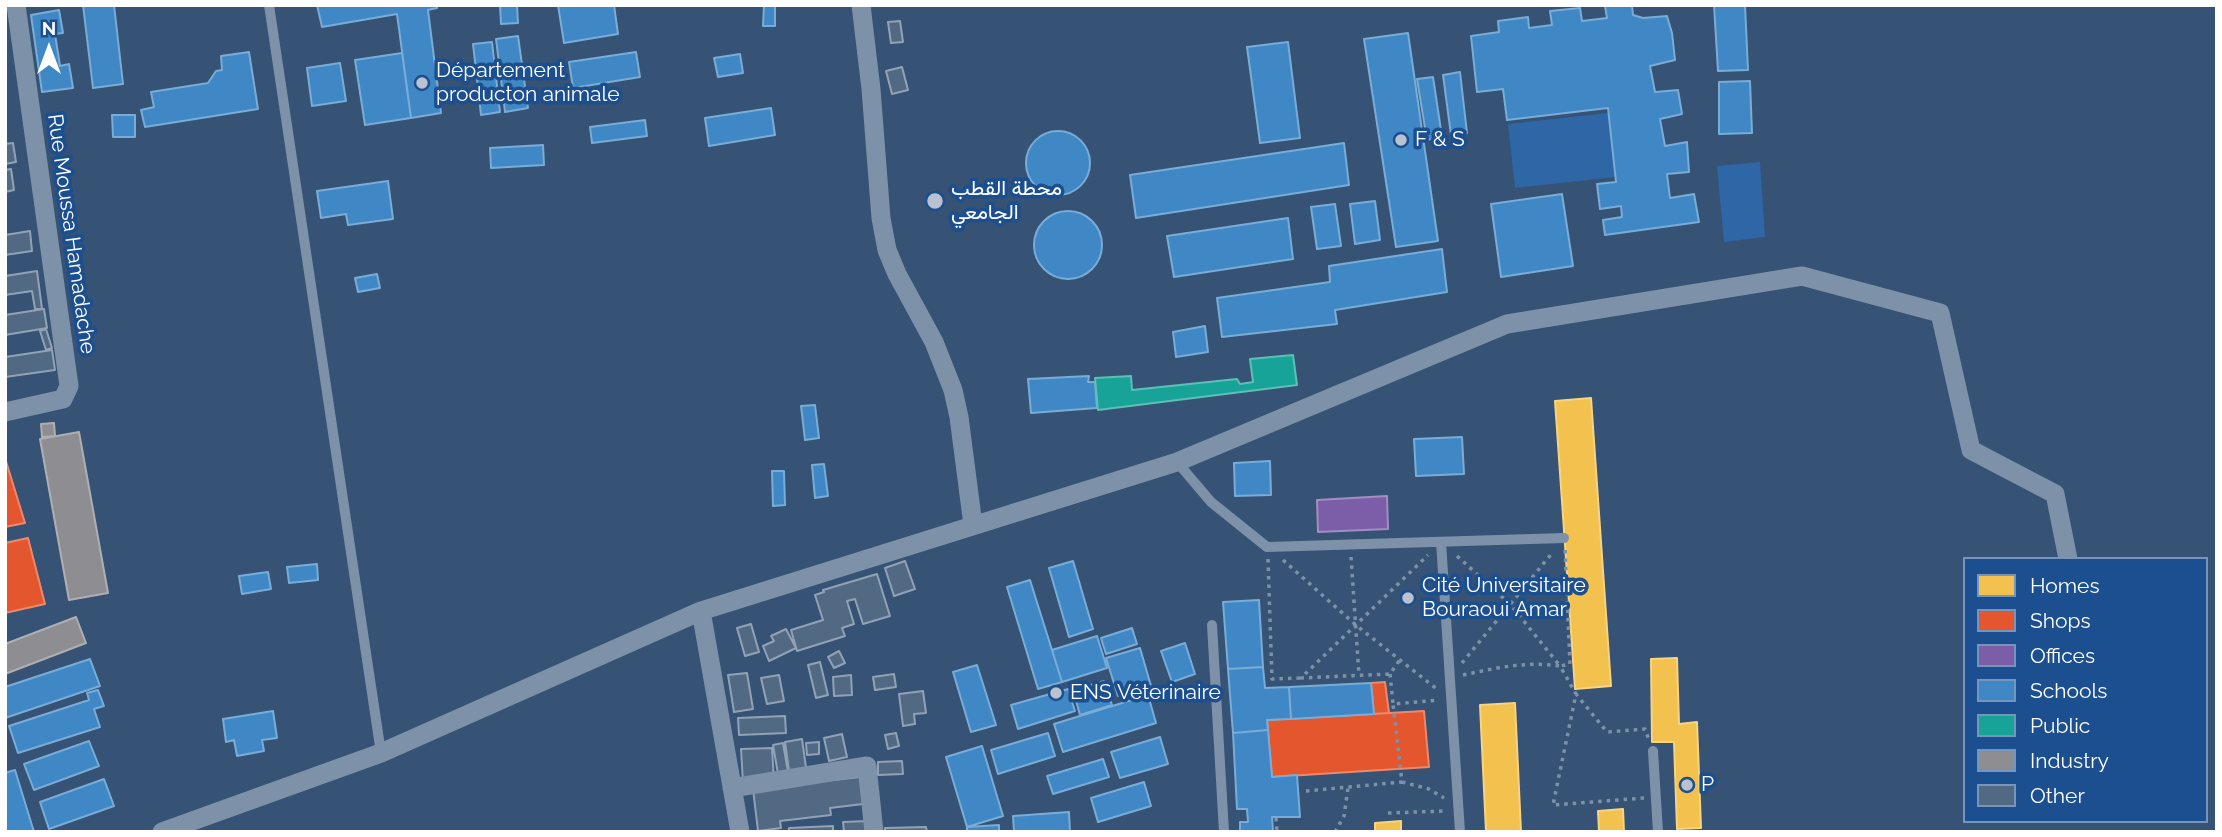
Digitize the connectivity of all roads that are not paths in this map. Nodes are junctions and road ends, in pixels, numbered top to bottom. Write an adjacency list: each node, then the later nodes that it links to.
1 (16, 5): 4 (street, Rue Moussa Hamadache)
2 (269, 5): 13 (lane)
3 (861, 5): 6 (street)
4 (5, 412)
5 (1177, 462): 6 (street); 8 (lane); 9 (street)
6 (973, 525): 10 (street)
7 (1564, 538): 8 (lane)
8 (1441, 542): 19 (lane)
9 (2068, 557)
10 (701, 611): 13 (street); 14 (street)
11 (1212, 625): 18 (lane)
12 (1653, 751): 20 (lane)
13 (381, 753): 15 (street)
14 (732, 788): 16 (street); 17 (street)
15 (162, 832)
16 (740, 832)
17 (874, 832)
18 (1224, 832)
19 (1460, 832)
20 (1658, 832)

